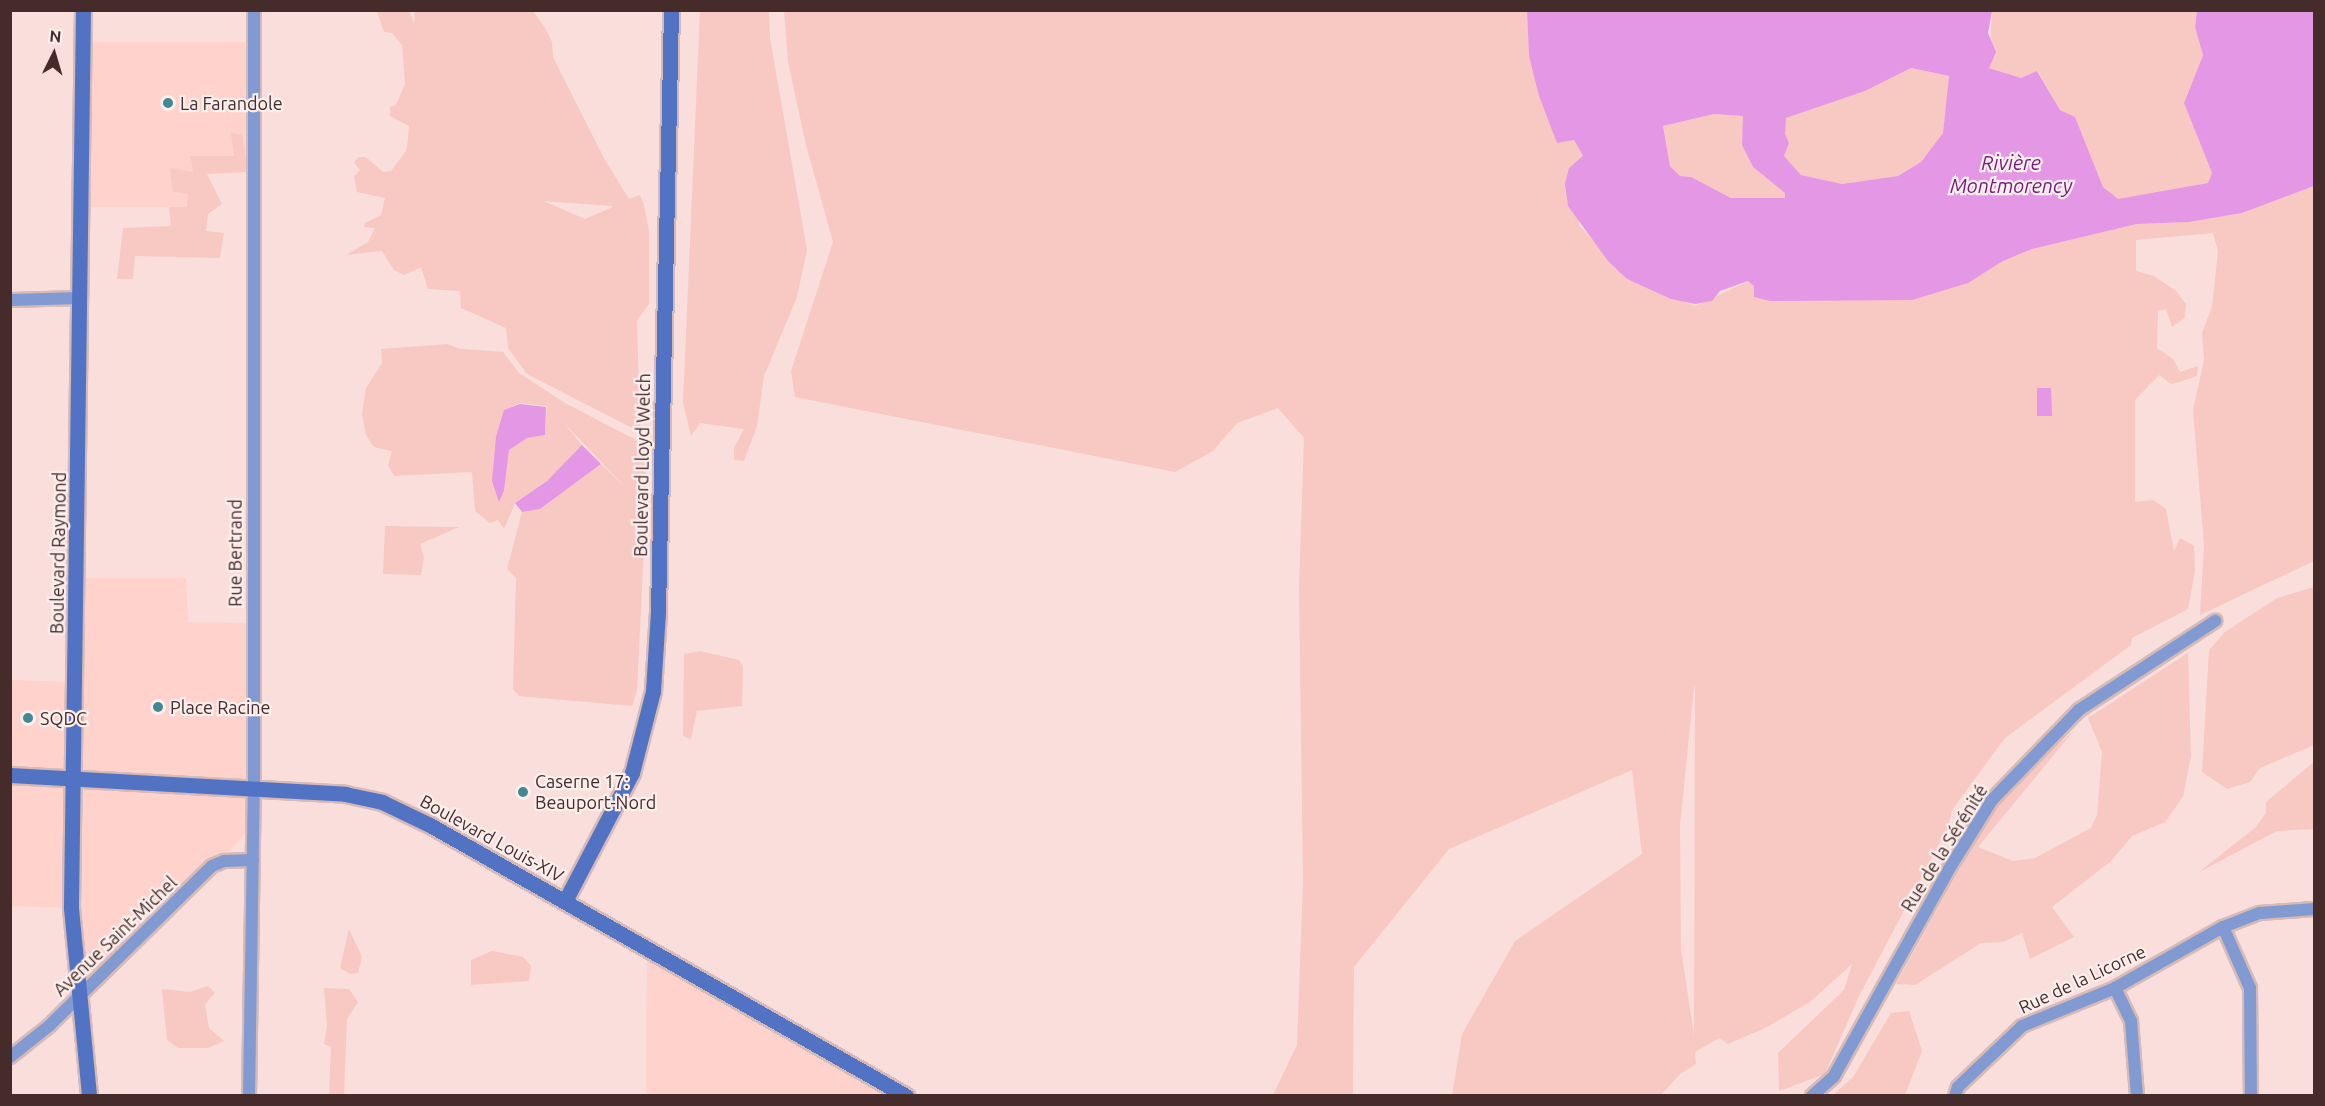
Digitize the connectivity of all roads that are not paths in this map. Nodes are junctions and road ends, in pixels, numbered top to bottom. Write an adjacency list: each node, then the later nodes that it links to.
1 (83, 10): 4 (main road, Boulevard Raymond)
2 (254, 10): 9 (street, Rue Bertrand)
3 (671, 10): 11 (main road, Boulevard Lloyd Welch)
4 (81, 298): 5 (street); 8 (main road, Boulevard Raymond)
5 (10, 300)
6 (2215, 621): 20 (street, Rue de la Sérénité)
7 (10, 775): 8 (main road, Boulevard Louis-XIV)
8 (71, 778): 9 (main road, Boulevard Louis-XIV); 15 (main road, Boulevard Raymond)
9 (254, 789): 10 (street, Rue Bertrand); 11 (main road, Boulevard Louis-XIV)
10 (253, 860): 15 (street, Avenue Saint-Michel); 18 (street, Rue Bertrand)
11 (565, 901): 19 (main road, Boulevard Louis-XIV)
12 (2314, 909): 13 (street, Rue de la Licorne)
13 (2223, 927): 14 (street, Rue de la Licorne); 23 (street)
14 (2115, 988): 21 (street, Rue de la Licorne); 22 (street)
15 (81, 994): 16 (street, Avenue Saint-Michel); 17 (main road, Boulevard Raymond)
16 (10, 1057)
17 (88, 1095)
18 (249, 1095)
19 (906, 1095)
20 (1812, 1095)
21 (1955, 1095)
22 (2137, 1095)
23 (2251, 1095)

